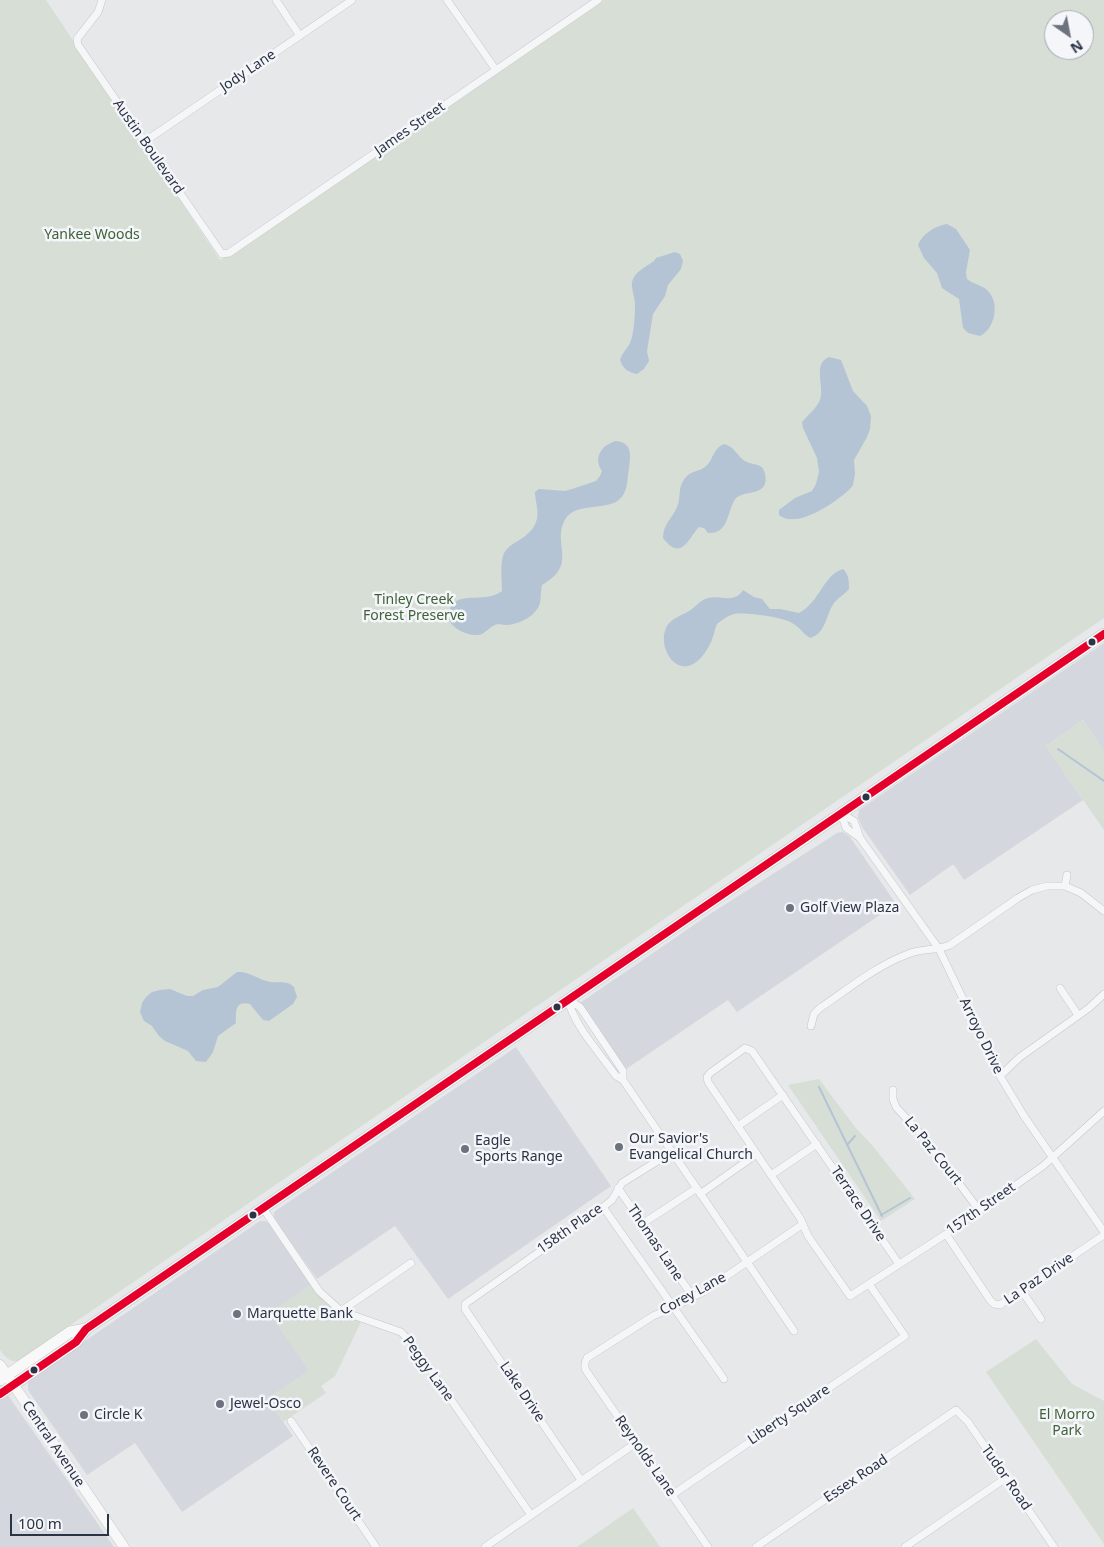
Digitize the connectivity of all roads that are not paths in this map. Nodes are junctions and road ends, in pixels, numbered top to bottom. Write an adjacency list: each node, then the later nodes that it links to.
1 (102, 0): 8 (street, Austin Boulevard)
2 (276, 0): 6 (street)
3 (352, 0): 6 (street, Jody Lane)
4 (447, 0): 7 (street)
5 (598, 0): 7 (street, James Street)
6 (300, 36): 8 (street, Jody Lane)
7 (496, 70): 9 (street, James Street)
8 (144, 142): 9 (street, Austin Boulevard)
9 (222, 254)
10 (1104, 635): 11 (main road)
11 (841, 813): 15 (street, Arroyo Drive); 18 (main road)
12 (1067, 875): 13 (street)
13 (1065, 886): 14 (street); 15 (street)
14 (1104, 911)
15 (939, 949): 20 (street); 21 (street, Arroyo Drive)
16 (1060, 988): 19 (street)
17 (1104, 994): 19 (street)
18 (568, 1000): 27 (street); 34 (main road)
19 (1078, 1015): 21 (street)
20 (811, 1026)
21 (1000, 1076): 29 (street, Arroyo Drive)
22 (892, 1090): 35 (street, La Paz Court)
23 (783, 1095): 25 (street); 25 (street, Terrace Drive); 26 (street, Terrace Drive)
24 (1104, 1111): 29 (street, 157th Street)
25 (738, 1126): 28 (street, Terrace Drive)
26 (817, 1144): 30 (street); 42 (street, Terrace Drive)
27 (672, 1152): 31 (street, 158th Place); 32 (street)
28 (757, 1154): 30 (street, Terrace Drive); 32 (street)
29 (1053, 1158): 35 (street, 157th Street); 38 (street, Arroyo Drive)
30 (771, 1175): 37 (street, Terrace Drive)
31 (618, 1188): 33 (street, 158th Place); 36 (street, Thomas Lane)
32 (699, 1191): 36 (street); 40 (street)
33 (603, 1207): 47 (street, 158th Place); 48 (street, Thomas Lane)
34 (263, 1208): 49 (street, Peggy Lane); 55 (main road)
35 (979, 1210): 39 (street, 157th Street)
36 (642, 1224): 46 (street, Thomas Lane)
37 (803, 1224): 40 (street, Corey Lane); 45 (street, Terrace Drive)
38 (1104, 1233): 44 (street, La Paz Drive)
39 (946, 1234): 42 (street, 157th Street); 44 (street, La Paz Drive)
40 (747, 1262): 46 (street, Corey Lane); 51 (street)
41 (411, 1263): 49 (street)
42 (899, 1264): 43 (street, 157th Street)
43 (869, 1284): 45 (street, 157th Street); 62 (street, Liberty Square)
44 (1022, 1291): 50 (street)
45 (850, 1296)
46 (692, 1298): 48 (street, Corey Lane)
47 (465, 1304): 61 (street, Lake Drive)
48 (674, 1307): 52 (street, Corey Lane); 54 (street, Thomas Lane)
49 (341, 1310): 63 (street, Peggy Lane)
50 (1041, 1319)
51 (794, 1331)
52 (585, 1363): 59 (street, Reynolds Lane)
53 (0, 1365): 55 (street, Central Avenue)
54 (724, 1379)
55 (7, 1380): 56 (main road); 64 (street, Central Avenue)
56 (0, 1394)
57 (956, 1410): 60 (street, Tudor Road); 68 (street, Essex Road)
58 (291, 1421): 65 (street, Revere Court)
59 (636, 1443): 61 (street); 62 (street, Reynolds Lane)
60 (1006, 1478): 69 (street); 70 (street, Tudor Road)
61 (581, 1480): 63 (street)
62 (672, 1495): 67 (street, Reynolds Lane)
63 (531, 1515): 66 (street)
64 (124, 1547)
65 (376, 1547)
66 (485, 1547)
67 (708, 1547)
68 (756, 1547)
69 (905, 1547)
70 (1054, 1547)

